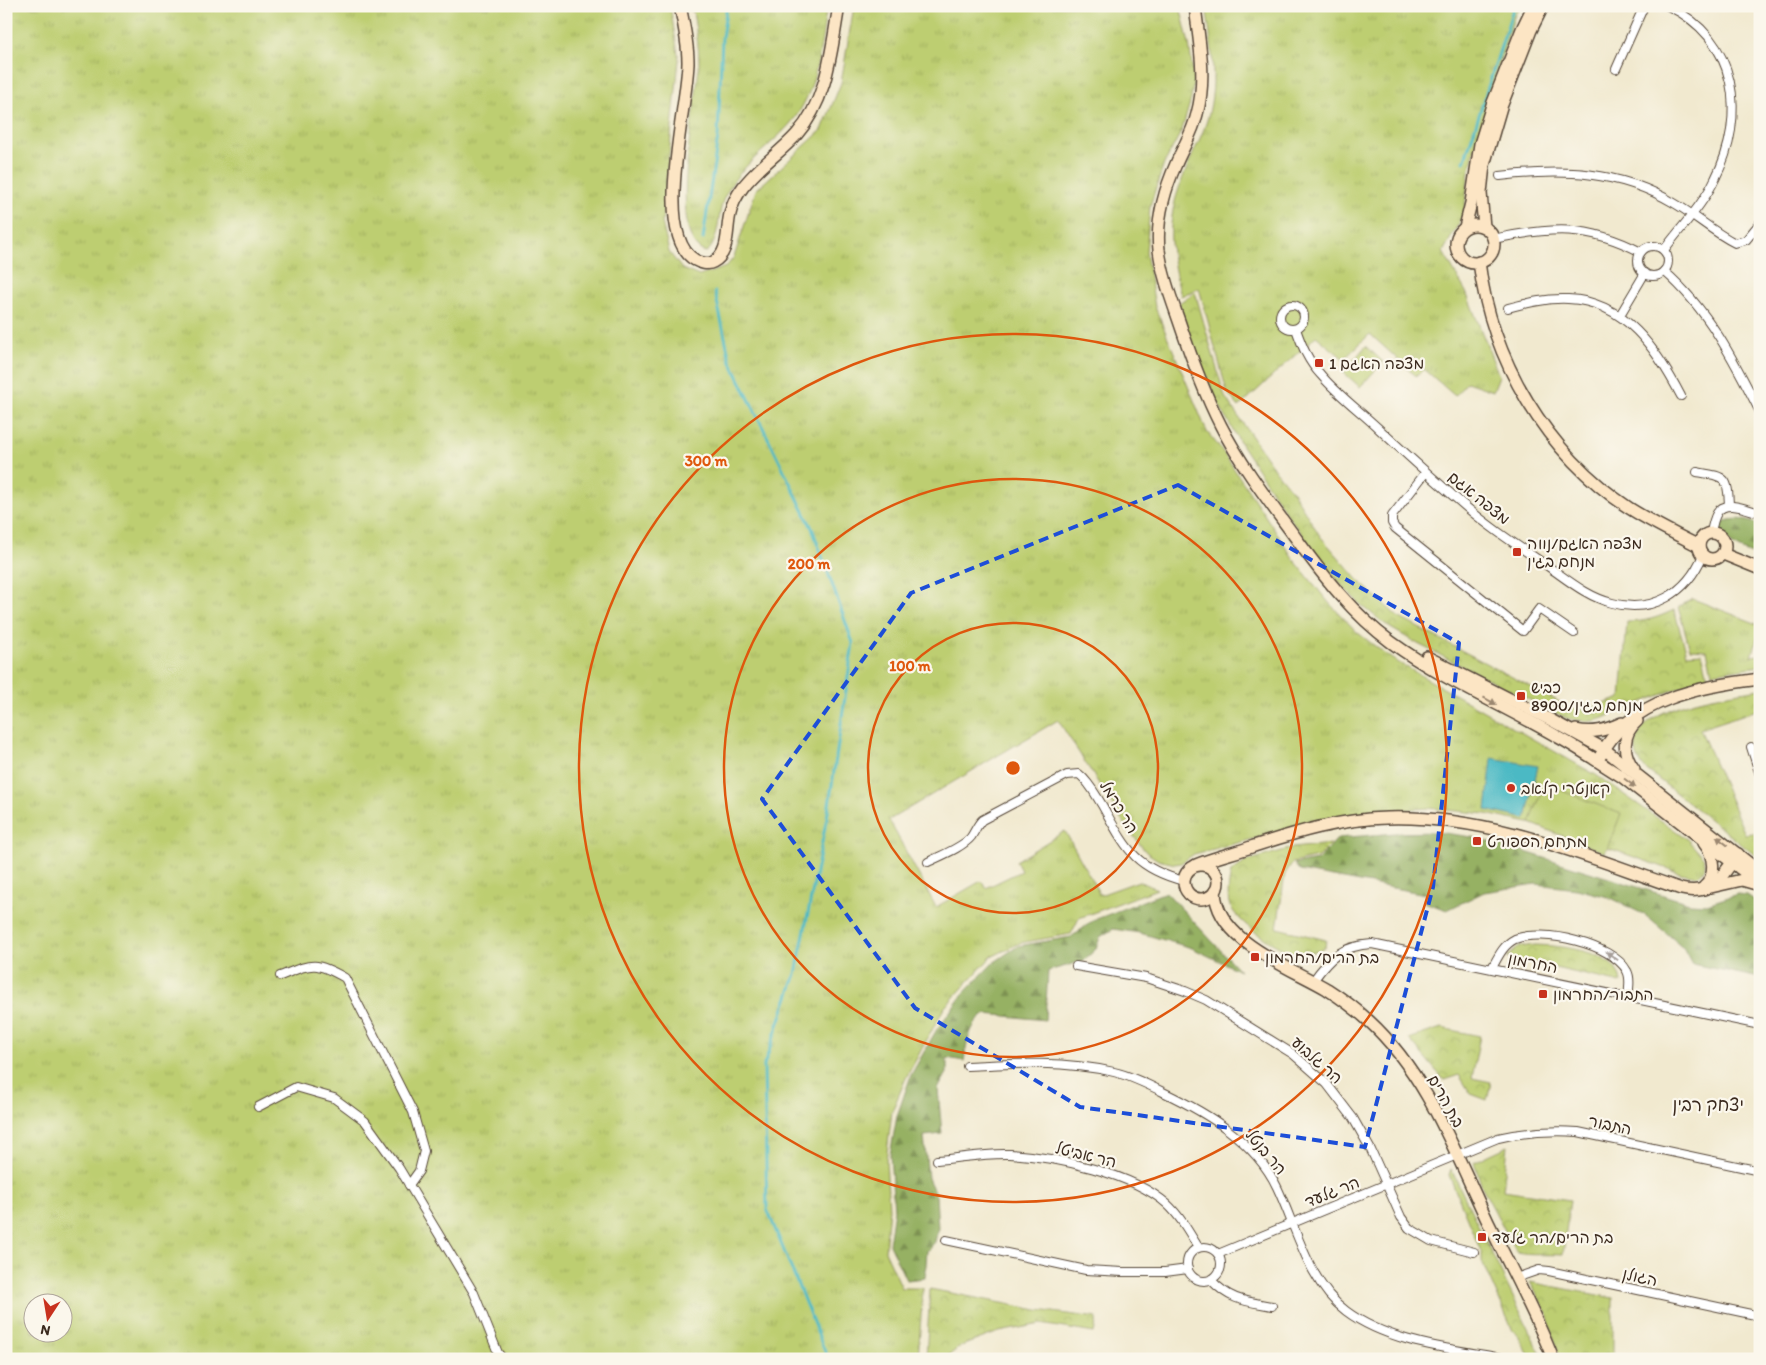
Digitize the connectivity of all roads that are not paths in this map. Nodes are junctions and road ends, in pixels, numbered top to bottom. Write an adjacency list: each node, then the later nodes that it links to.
1 (680, 6): 2 (street)
2 (839, 6)
3 (1195, 6): 33 (street)
4 (1532, 6): 12 (street)
5 (1543, 6): 13 (street)
6 (1644, 6): 8 (street)
7 (1668, 6): 10 (street)
8 (1616, 69)
9 (1500, 176): 10 (street)
10 (1691, 214): 11 (street); 15 (street)
11 (1760, 223)
12 (1465, 227): 13 (street); 17 (street)
13 (1484, 227): 14 (street)
14 (1493, 239): 16 (street); 17 (street)
15 (1664, 250): 16 (street); 18 (street)
16 (1641, 252): 19 (street)
17 (1479, 262): 30 (street)
18 (1664, 271): 19 (street); 24 (street)
19 (1645, 274): 21 (street)
20 (1508, 308): 21 (street)
21 (1620, 315): 23 (street)
22 (1296, 329): 25 (street, מצפה אגם)
23 (1681, 396)
24 (1760, 412)
25 (1426, 472): 30 (street, מצפה אגם); 34 (street)
26 (1697, 472): 27 (street)
27 (1729, 506): 28 (street); 29 (street)
28 (1760, 513)
29 (1710, 533): 30 (street); 31 (street)
30 (1701, 551): 31 (street)
31 (1723, 554): 32 (street)
32 (1760, 569)
33 (1349, 605): 38 (street); 41 (street, one-way to 41)
34 (1574, 633)
35 (1760, 678): 36 (street)
36 (1651, 708): 37 (street); 43 (street)
37 (1635, 716): 38 (street); 40 (street)
38 (1549, 719): 40 (street)
39 (1750, 747): 42 (street)
40 (1604, 749): 41 (street); 43 (street)
41 (1598, 761): 44 (street, one-way to 44)
42 (1760, 775)
43 (1644, 780): 46 (street, one-way to 43)
44 (1698, 836): 46 (street); 54 (street)
45 (1241, 851): 48 (street); 52 (street); 54 (street)
46 (1735, 858): 49 (street); 51 (street); 53 (street)
47 (928, 862): 50 (street, הר כרמל)
48 (1196, 865): 50 (street); 52 (street)
49 (1760, 872)
50 (1184, 881): 55 (street)
51 (1760, 885): 53 (street)
52 (1217, 886): 55 (street); 56 (street, בת הרים)
53 (1712, 887): 54 (street)
54 (1698, 891)
55 (1197, 898): 56 (street, בת הרים)
56 (1229, 926): 60 (street, בת הרים)
57 (1076, 966): 69 (street, הר גלבוע)
58 (1492, 968): 60 (street, החרמון); 61 (street, החרמון); 61 (street, one-way to 58)
59 (280, 976): 68 (street)
60 (1313, 981): 65 (street, בת הרים)
61 (1628, 997): 62 (street, החרמון)
62 (1760, 1025)
63 (967, 1066): 70 (street, הר בנטל)
64 (258, 1107): 68 (street)
65 (1457, 1156): 67 (street, התבור); 69 (street, הר גלעד); 76 (street, בת הרים)
66 (938, 1160): 72 (street, הר אביטל)
67 (1760, 1171)
68 (409, 1185): 80 (street)
69 (1386, 1185): 70 (street, הר גלעד); 73 (street, הר גלבוע)
70 (1293, 1223): 74 (street, הר גלעד); 81 (street, הר בנטל)
71 (946, 1240): 75 (street)
72 (1198, 1247): 74 (street); 75 (street)
73 (1474, 1252)
74 (1218, 1254): 77 (street)
75 (1188, 1269): 77 (street)
76 (1516, 1278): 79 (street, הגולן); 82 (street, בת הרים)
77 (1211, 1280): 78 (street)
78 (1272, 1306)
79 (1760, 1316)
80 (503, 1359)
81 (1508, 1359)
82 (1553, 1359)

